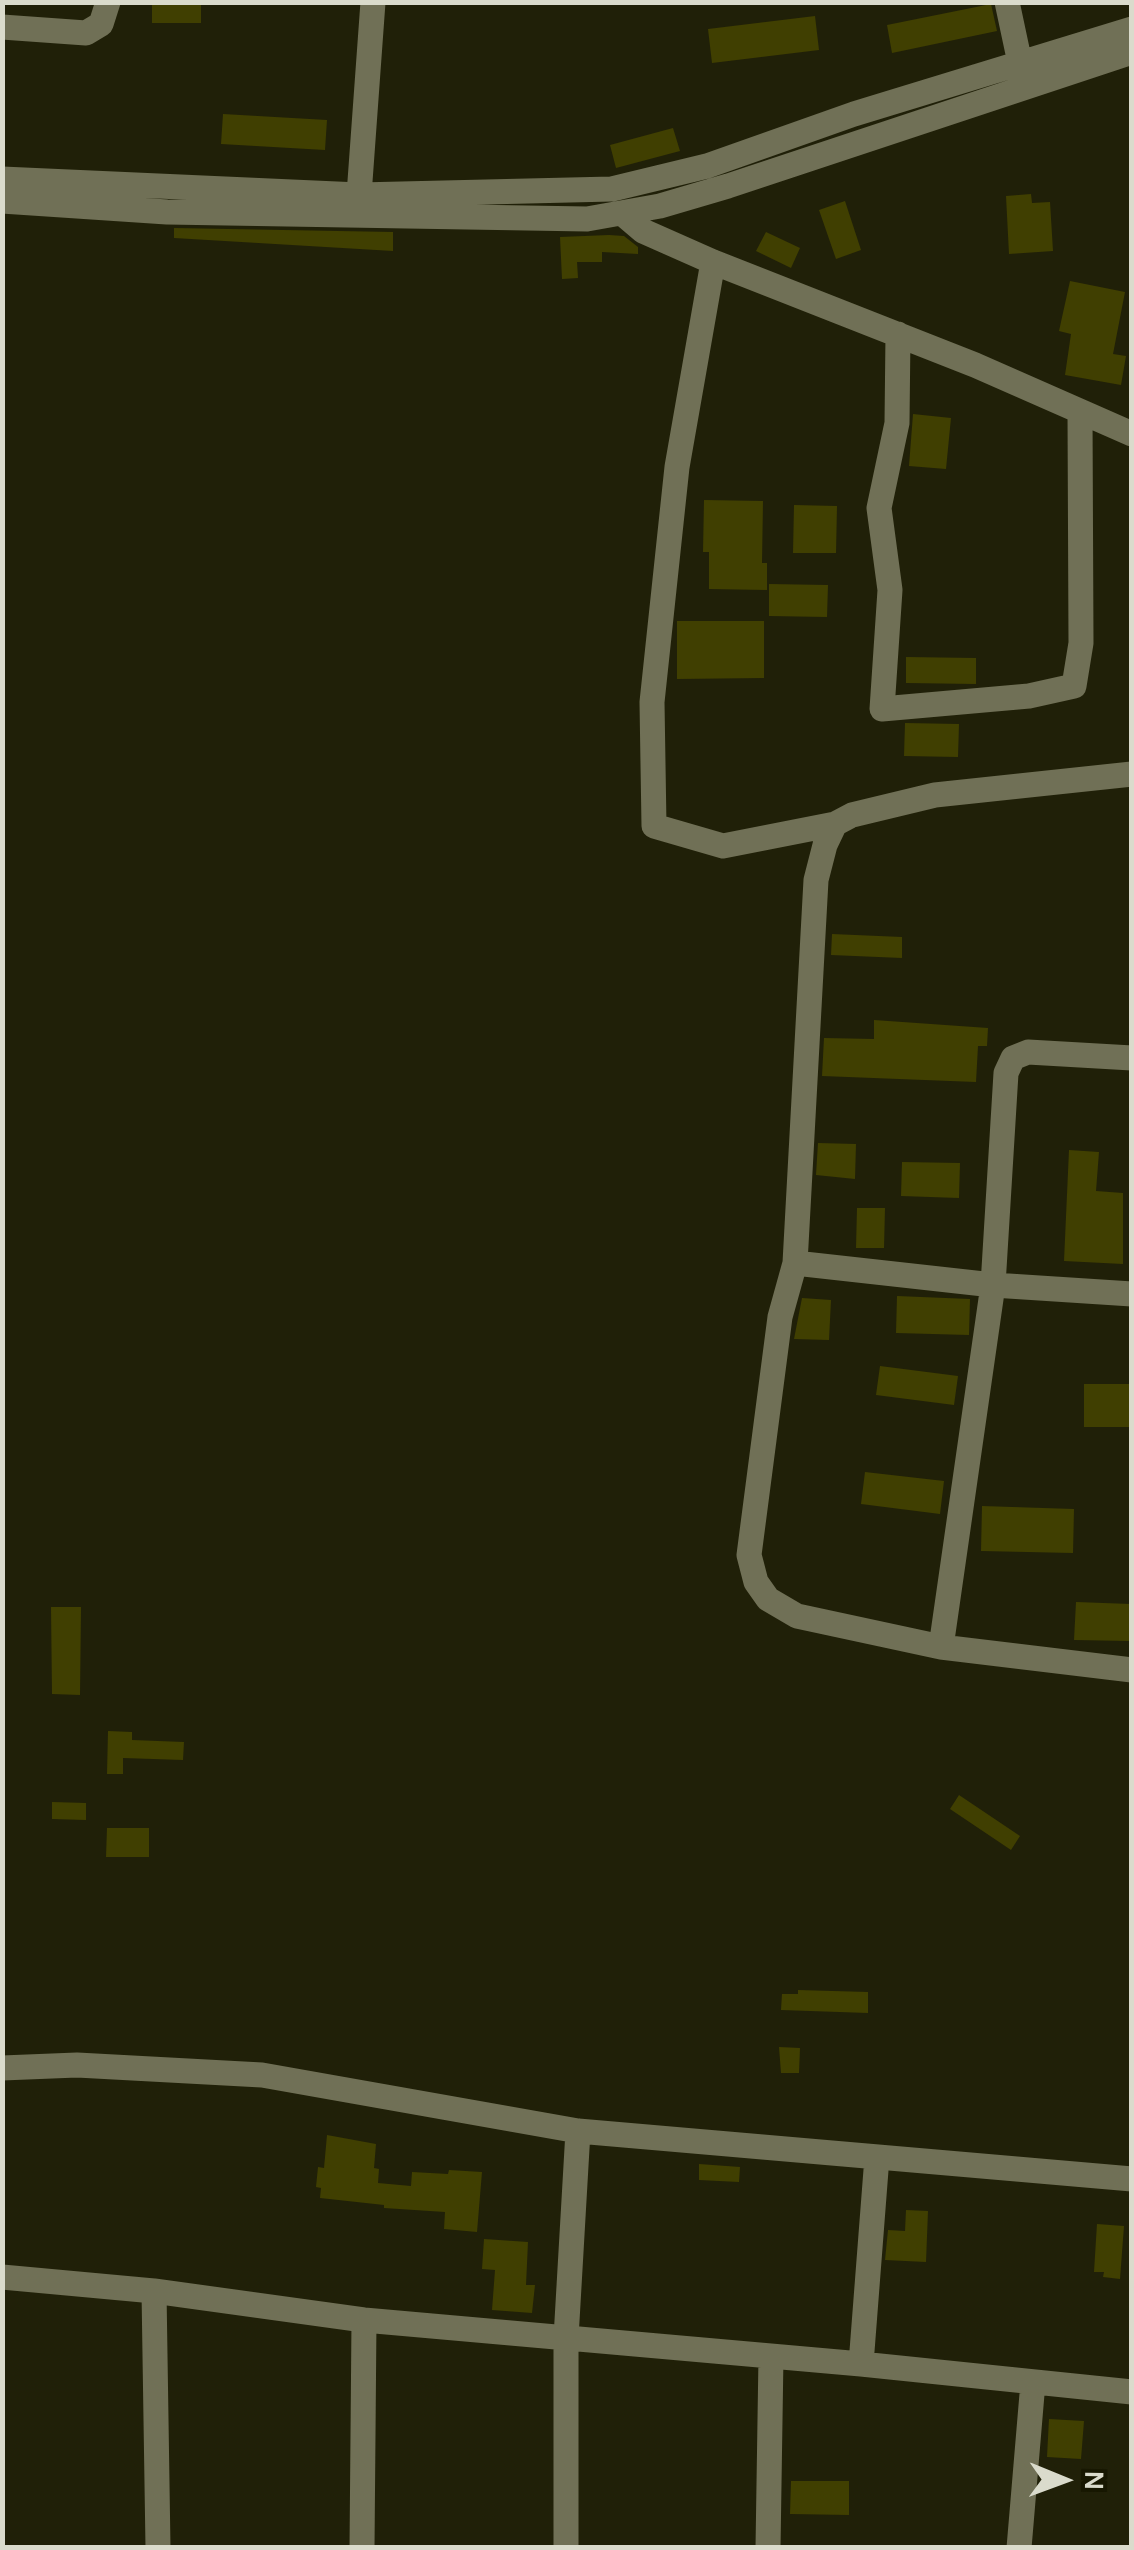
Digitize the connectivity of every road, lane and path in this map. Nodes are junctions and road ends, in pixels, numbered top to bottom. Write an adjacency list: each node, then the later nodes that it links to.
1 (108, 2): 4 (street)
2 (373, 2): 9 (street)
3 (1007, 2): 7 (street)
4 (2, 27)
5 (1132, 29): 7 (street)
6 (1132, 52): 11 (street)
7 (1020, 63): 9 (street)
8 (2, 180): 9 (street)
9 (359, 195)
10 (2, 201): 11 (street)
11 (623, 214): 12 (street)
12 (713, 262): 13 (street); 17 (street)
13 (898, 334): 14 (street); 14 (street)
14 (1080, 413): 15 (street)
15 (1132, 434)
16 (1132, 774): 17 (street)
17 (835, 824): 19 (street)
18 (1132, 1058): 20 (street)
19 (795, 1263): 20 (street); 22 (street)
20 (993, 1285): 21 (street); 22 (street)
21 (1132, 1294)
22 (941, 1647): 23 (street)
23 (1132, 1670)
24 (2, 2068): 25 (street)
25 (578, 2132): 26 (street); 31 (street)
26 (876, 2158): 27 (street); 33 (street)
27 (1132, 2178)
28 (2, 2278): 29 (street)
29 (154, 2292): 30 (street); 36 (street)
30 (364, 2320): 31 (street); 37 (street)
31 (566, 2338): 32 (street); 38 (street)
32 (771, 2356): 33 (street); 39 (street)
33 (861, 2364): 34 (street)
34 (1032, 2382): 35 (street); 40 (street)
35 (1132, 2392)
36 (158, 2548)
37 (362, 2548)
38 (566, 2548)
39 (768, 2548)
40 (1019, 2548)

